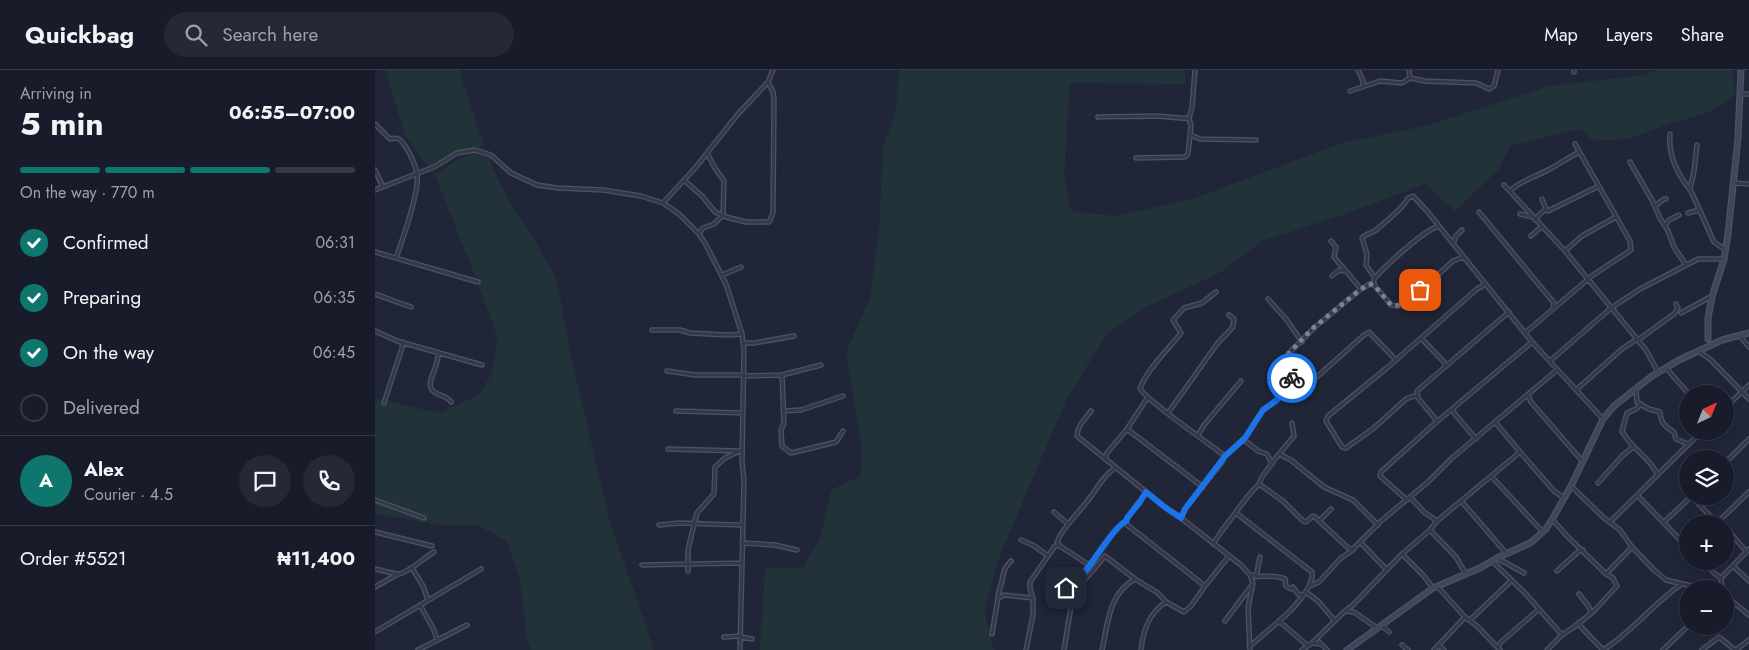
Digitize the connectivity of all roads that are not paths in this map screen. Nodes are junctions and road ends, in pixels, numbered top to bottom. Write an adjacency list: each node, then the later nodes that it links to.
1 (773, 70): 8 (street)
2 (1195, 70): 14 (street)
3 (1358, 70): 9 (street)
4 (1409, 70): 7 (street)
5 (1498, 70): 7 (street)
6 (1741, 70): 11 (street)
7 (1409, 78): 9 (street)
8 (768, 82): 22 (street); 46 (street)
9 (1363, 86): 10 (street)
10 (1350, 91)
11 (1739, 94): 12 (street); 28 (street)
12 (1749, 94)
13 (1098, 117): 14 (street)
14 (1189, 118): 17 (street)
15 (375, 124): 26 (street)
16 (1670, 134): 33 (street)
17 (1190, 135): 18 (street); 23 (street)
18 (1256, 140)
19 (1575, 144): 21 (street)
20 (1697, 145): 33 (street)
21 (1579, 152): 31 (street); 35 (street)
22 (707, 153): 27 (street); 46 (street)
23 (1136, 158)
24 (1630, 162): 39 (street)
25 (375, 170): 32 (street)
26 (417, 174): 32 (street); 38 (street); 61 (street)
27 (683, 180): 38 (street); 46 (street)
28 (1733, 183): 30 (street); 57 (street)
29 (1504, 184): 35 (street)
30 (1749, 184)
31 (1599, 186): 41 (street); 47 (street)
32 (383, 187): 34 (street)
33 (1690, 189): 40 (street)
34 (375, 190)
35 (1511, 191): 48 (street)
36 (1542, 199): 48 (street)
37 (1666, 199): 39 (street)
38 (663, 203): 53 (street)
39 (1655, 206): 49 (street)
40 (1699, 210): 44 (street); 57 (street)
41 (1548, 211)
42 (1479, 212): 81 (street)
43 (1520, 214): 48 (street)
44 (1688, 214)
45 (1679, 215): 49 (street)
46 (723, 216): 53 (street)
47 (1616, 217): 58 (street); 69 (street)
48 (1534, 218): 51 (street)
49 (1665, 225): 63 (street)
50 (1439, 226): 56 (street); 68 (street); 68 (street)
51 (1542, 226): 54 (street); 58 (street)
52 (1462, 230): 56 (street)
53 (699, 234): 66 (street)
54 (1531, 236)
55 (1331, 241): 65 (street)
56 (1453, 244): 60 (street)
57 (1725, 250): 62 (street)
58 (1565, 251): 69 (street)
59 (375, 252): 61 (street)
60 (1463, 257): 71 (street); 72 (street)
61 (397, 258): 70 (street)
62 (1723, 259): 63 (street); 76 (street)
63 (1684, 264): 80 (street)
64 (741, 267): 66 (street)
65 (1346, 272): 67 (street); 73 (street)
66 (722, 276): 89 (street)
67 (1332, 276)
68 (1375, 278): 72 (street)
69 (1588, 280): 80 (street); 81 (street)
70 (478, 282)
71 (1486, 284): 82 (street); 92 (street)
72 (1374, 285): 73 (street)
73 (1361, 289): 96 (street)
74 (1216, 292): 124 (street)
75 (375, 294): 79 (street)
76 (1712, 296): 83 (street); 93 (street)
77 (1268, 299): 96 (street)
78 (1676, 304): 94 (street)
79 (411, 307)
80 (1611, 308): 94 (street); 105 (street)
81 (1553, 309): 87 (street)
82 (1509, 312): 87 (street); 108 (street)
83 (1681, 313)
84 (1229, 315): 136 (street)
85 (652, 330): 89 (street)
86 (375, 331): 95 (street)
87 (1526, 332): 97 (street)
88 (1749, 333): 90 (street)
89 (742, 334): 98 (street)
90 (1739, 335): 99 (street); 101 (street)
91 (794, 336): 98 (street)
92 (1421, 338): 104 (street); 108 (street)
93 (1708, 339): 99 (street); 100 (street)
94 (1638, 340): 113 (street); 119 (street)
95 (403, 342): 103 (street); 129 (street)
96 (1302, 342): 112 (street)
97 (1533, 342): 105 (street); 134 (street)
98 (744, 344): 115 (street)
99 (1713, 344): 100 (street)
100 (1706, 347): 102 (street)
101 (1749, 347)
102 (1698, 351): 109 (street); 121 (street)
103 (438, 352): 106 (street); 128 (street)
104 (1395, 359): 112 (street); 125 (street)
105 (1550, 361): 110 (street)
106 (482, 365)
107 (821, 365): 114 (street)
108 (1445, 367): 125 (street)
109 (1666, 368): 113 (street); 117 (street)
110 (1557, 370): 119 (street); 122 (street)
111 (667, 371): 115 (street)
112 (1294, 372): 144 (street)
113 (1658, 372): 120 (street)
114 (782, 375): 115 (street); 132 (street)
115 (744, 376): 135 (street)
116 (1241, 381): 143 (street)
117 (1681, 385)
118 (1749, 385): 121 (street)
119 (1576, 390): 137 (street)
120 (1636, 390): 130 (street); 137 (street)
121 (1742, 392): 126 (street); 127 (street)
122 (1528, 395): 139 (street); 157 (street)
123 (843, 396): 132 (street)
124 (1148, 397): 136 (street); 141 (street)
125 (1417, 397): 138 (street)
126 (1749, 399)
127 (1734, 400)
128 (451, 402)
129 (385, 403)
130 (1641, 404): 148 (street); 149 (street)
131 (676, 411): 135 (street)
132 (783, 411): 142 (street)
133 (1091, 411): 156 (street)
134 (1452, 411): 138 (street); 145 (street)
135 (743, 413): 151 (street)
136 (1168, 413): 143 (street)
137 (1603, 419): 157 (street)
138 (1437, 421): 170 (street)
139 (1495, 422): 145 (street); 152 (street)
140 (1292, 423): 153 (street)
141 (1127, 429): 156 (street); 164 (street)
142 (843, 431)
143 (1198, 435): 155 (street)
144 (1243, 439): 155 (street); 158 (street)
145 (1475, 439): 170 (street)
146 (1749, 439): 154 (street)
147 (1692, 440): 148 (street)
148 (1688, 444): 160 (street)
149 (1633, 447): 160 (street); 162 (street)
150 (668, 449): 151 (street)
151 (741, 450): 188 (street); 189 (street)
152 (1520, 452): 161 (street); 169 (street)
153 (1279, 454): 158 (street); 192 (street)
154 (1734, 454)
155 (1225, 456): 164 (street)
156 (1105, 460): 159 (street)
157 (1583, 462): 165 (street)
158 (1272, 464): 163 (street)
159 (1115, 468): 166 (street); 190 (street)
160 (1658, 474): 168 (street)
161 (1492, 476): 172 (street); 195 (street)
162 (1598, 483)
163 (1259, 484): 177 (street); 184 (street)
164 (1203, 486): 181 (street)
165 (1571, 486): 169 (street); 186 (street)
166 (1146, 492): 181 (street); 183 (street)
167 (1749, 492): 179 (street)
168 (1638, 496): 186 (street); 187 (street)
169 (1564, 498): 182 (street)
170 (1409, 499): 185 (street); 192 (street)
171 (375, 500): 180 (street)
172 (1462, 502): 185 (street); 211 (street)
173 (1682, 505): 187 (street)
174 (1700, 505): 178 (street)
175 (1331, 509): 184 (street)
176 (1054, 512): 190 (street)
177 (1236, 513): 202 (street); 245 (street)
178 (1709, 515)
179 (1727, 515)
180 (423, 518)
181 (1181, 518): 202 (street)
182 (1553, 519): 195 (street); 208 (street)
183 (1126, 521): 221 (street); 244 (street)
184 (1319, 521): 205 (street)
185 (1437, 521): 193 (street)
186 (1610, 522): 204 (street)
187 (1664, 522): 197 (street)
188 (694, 524): 189 (street); 191 (street); 220 (street)
189 (741, 524): 199 (street)
190 (1068, 524): 201 (street)
191 (659, 525)
192 (1378, 525): 200 (street)
193 (1430, 530): 210 (street); 234 (street)
194 (375, 532): 203 (street)
195 (1543, 532): 211 (street)
196 (1734, 536): 207 (street)
197 (1679, 538)
198 (1021, 540): 212 (street)
199 (742, 543): 206 (street); 218 (street)
200 (1361, 543): 205 (street); 227 (street)
201 (1056, 544): 212 (street); 221 (street)
202 (1213, 544): 213 (street)
203 (432, 546)
204 (1632, 547): 235 (street); 242 (street)
205 (1354, 548): 245 (street)
206 (797, 550)
207 (1747, 550): 222 (street)
208 (1581, 551): 231 (street); 235 (street)
209 (434, 552): 224 (street)
210 (1402, 554): 227 (street); 247 (street)
211 (1507, 554): 215 (street)
212 (1048, 556): 256 (street)
213 (1229, 556): 236 (street); 244 (street)
214 (1260, 557): 237 (street)
215 (1497, 558): 217 (street); 232 (street)
216 (1011, 561): 250 (street)
217 (1492, 561): 234 (street); 240 (street)
218 (741, 563): 220 (street); 283 (street)
219 (642, 564): 220 (street)
220 (689, 564): 230 (street)
221 (1089, 565): 249 (street)
222 (1734, 565)
223 (1734, 567): 241 (street)
224 (412, 568): 233 (street); 258 (street)
225 (375, 569): 233 (street)
226 (481, 569): 258 (street)
227 (1387, 570): 262 (street)
228 (1711, 570): 238 (street)
229 (1729, 570): 238 (street)
230 (688, 571)
231 (1557, 571)
232 (1524, 573)
233 (399, 574): 248 (street)
234 (1466, 574): 247 (street)
235 (1605, 574): 265 (street)
236 (1250, 575): 237 (street); 243 (street)
237 (1258, 577): 243 (street); 252 (street)
238 (1721, 578)
239 (1135, 579): 259 (street); 301 (street); 302 (street)
240 (1511, 581): 263 (street); 270 (street)
241 (1749, 581)
242 (1679, 583)
243 (1253, 584): 251 (street); 257 (street)
244 (1205, 586): 259 (street)
245 (1309, 586): 252 (street)
246 (1679, 586): 311 (street)
247 (1435, 587): 268 (street); 275 (street)
248 (375, 588)
249 (1066, 588)
250 (998, 591): 254 (street); 255 (street)
251 (1245, 594): 257 (street); 271 (street)
252 (1305, 594): 269 (street); 272 (street)
253 (1579, 594): 265 (street)
254 (1004, 595): 255 (street); 256 (street)
255 (998, 598): 280 (street)
256 (1033, 598): 300 (street)
257 (1251, 598): 296 (street)
258 (428, 600): 261 (street)
259 (1166, 602): 303 (street)
260 (1734, 603): 267 (street)
261 (420, 605): 278 (street); 287 (street)
262 (1353, 605): 264 (street); 266 (street)
263 (1539, 609): 281 (street); 290 (street)
264 (1345, 611): 266 (street); 272 (street)
265 (1591, 611): 273 (street)
266 (1354, 612): 275 (street)
267 (1749, 615)
268 (1465, 617): 270 (street); 295 (street)
269 (1279, 620): 293 (street); 296 (street)
270 (1469, 620): 292 (street)
271 (1225, 621)
272 (1335, 621): 285 (street)
273 (1579, 622): 276 (street); 277 (street)
274 (467, 625): 287 (street)
275 (1379, 627): 279 (street); 306 (street)
276 (1574, 627): 277 (street); 281 (street)
277 (1581, 627): 311 (street)
278 (375, 632)
279 (1389, 632)
280 (992, 634)
281 (1562, 635): 310 (street)
282 (1679, 635): 312 (street)
283 (741, 636): 284 (street); 286 (street); 299 (street)
284 (724, 637)
285 (1317, 637): 289 (street); 291 (street)
286 (752, 639)
287 (437, 640): 298 (street)
288 (1749, 640): 314 (street)
289 (1312, 643): 291 (street); 293 (street)
290 (1500, 643): 292 (street); 297 (street)
291 (1320, 644): 305 (street)
292 (1494, 644): 297 (street)
293 (1307, 645): 304 (street)
294 (1402, 645): 307 (street)
295 (1439, 646): 308 (street); 309 (street)
296 (1249, 649)
297 (1499, 649)
298 (418, 650)
299 (740, 650)
300 (1026, 650)
301 (1064, 650)
302 (1102, 650)
303 (1141, 650)
304 (1302, 650)
305 (1327, 650)
306 (1348, 650)
307 (1408, 650)
308 (1434, 650)
309 (1444, 650)
310 (1547, 650)
311 (1603, 650)
312 (1663, 650)
313 (1702, 650): 314 (street)
314 (1735, 650)

